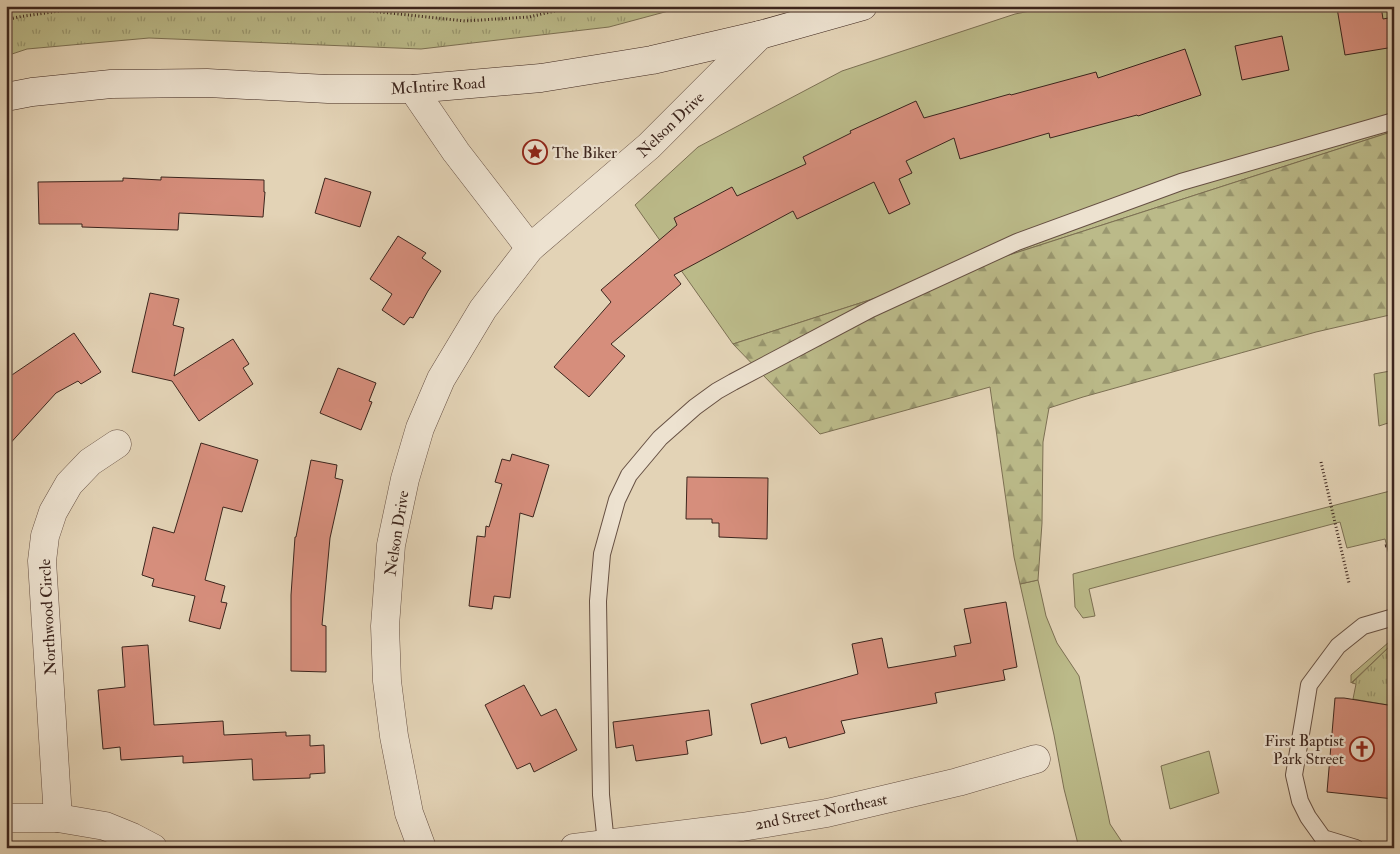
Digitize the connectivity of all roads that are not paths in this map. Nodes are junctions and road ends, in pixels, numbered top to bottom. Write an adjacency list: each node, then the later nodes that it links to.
1 (863, 6): 2 (street, McIntire Road)
2 (760, 35): 3 (street, McIntire Road); 6 (street, Nelson Drive)
3 (413, 89): 4 (street, McIntire Road); 6 (street)
4 (6, 98)
5 (1394, 121): 13 (lane)
6 (530, 248): 15 (street, Nelson Drive)
7 (117, 444): 11 (street, Northwood Circle)
8 (1394, 617): 17 (lane)
9 (1036, 759): 12 (street, 2nd Street Northeast)
10 (6, 818): 11 (street)
11 (58, 818): 14 (street)
12 (744, 837): 13 (street, 2nd Street Northeast)
13 (606, 844): 16 (street, 2nd Street Northeast)
14 (153, 848)
15 (422, 848)
16 (574, 848)
17 (1356, 848)

